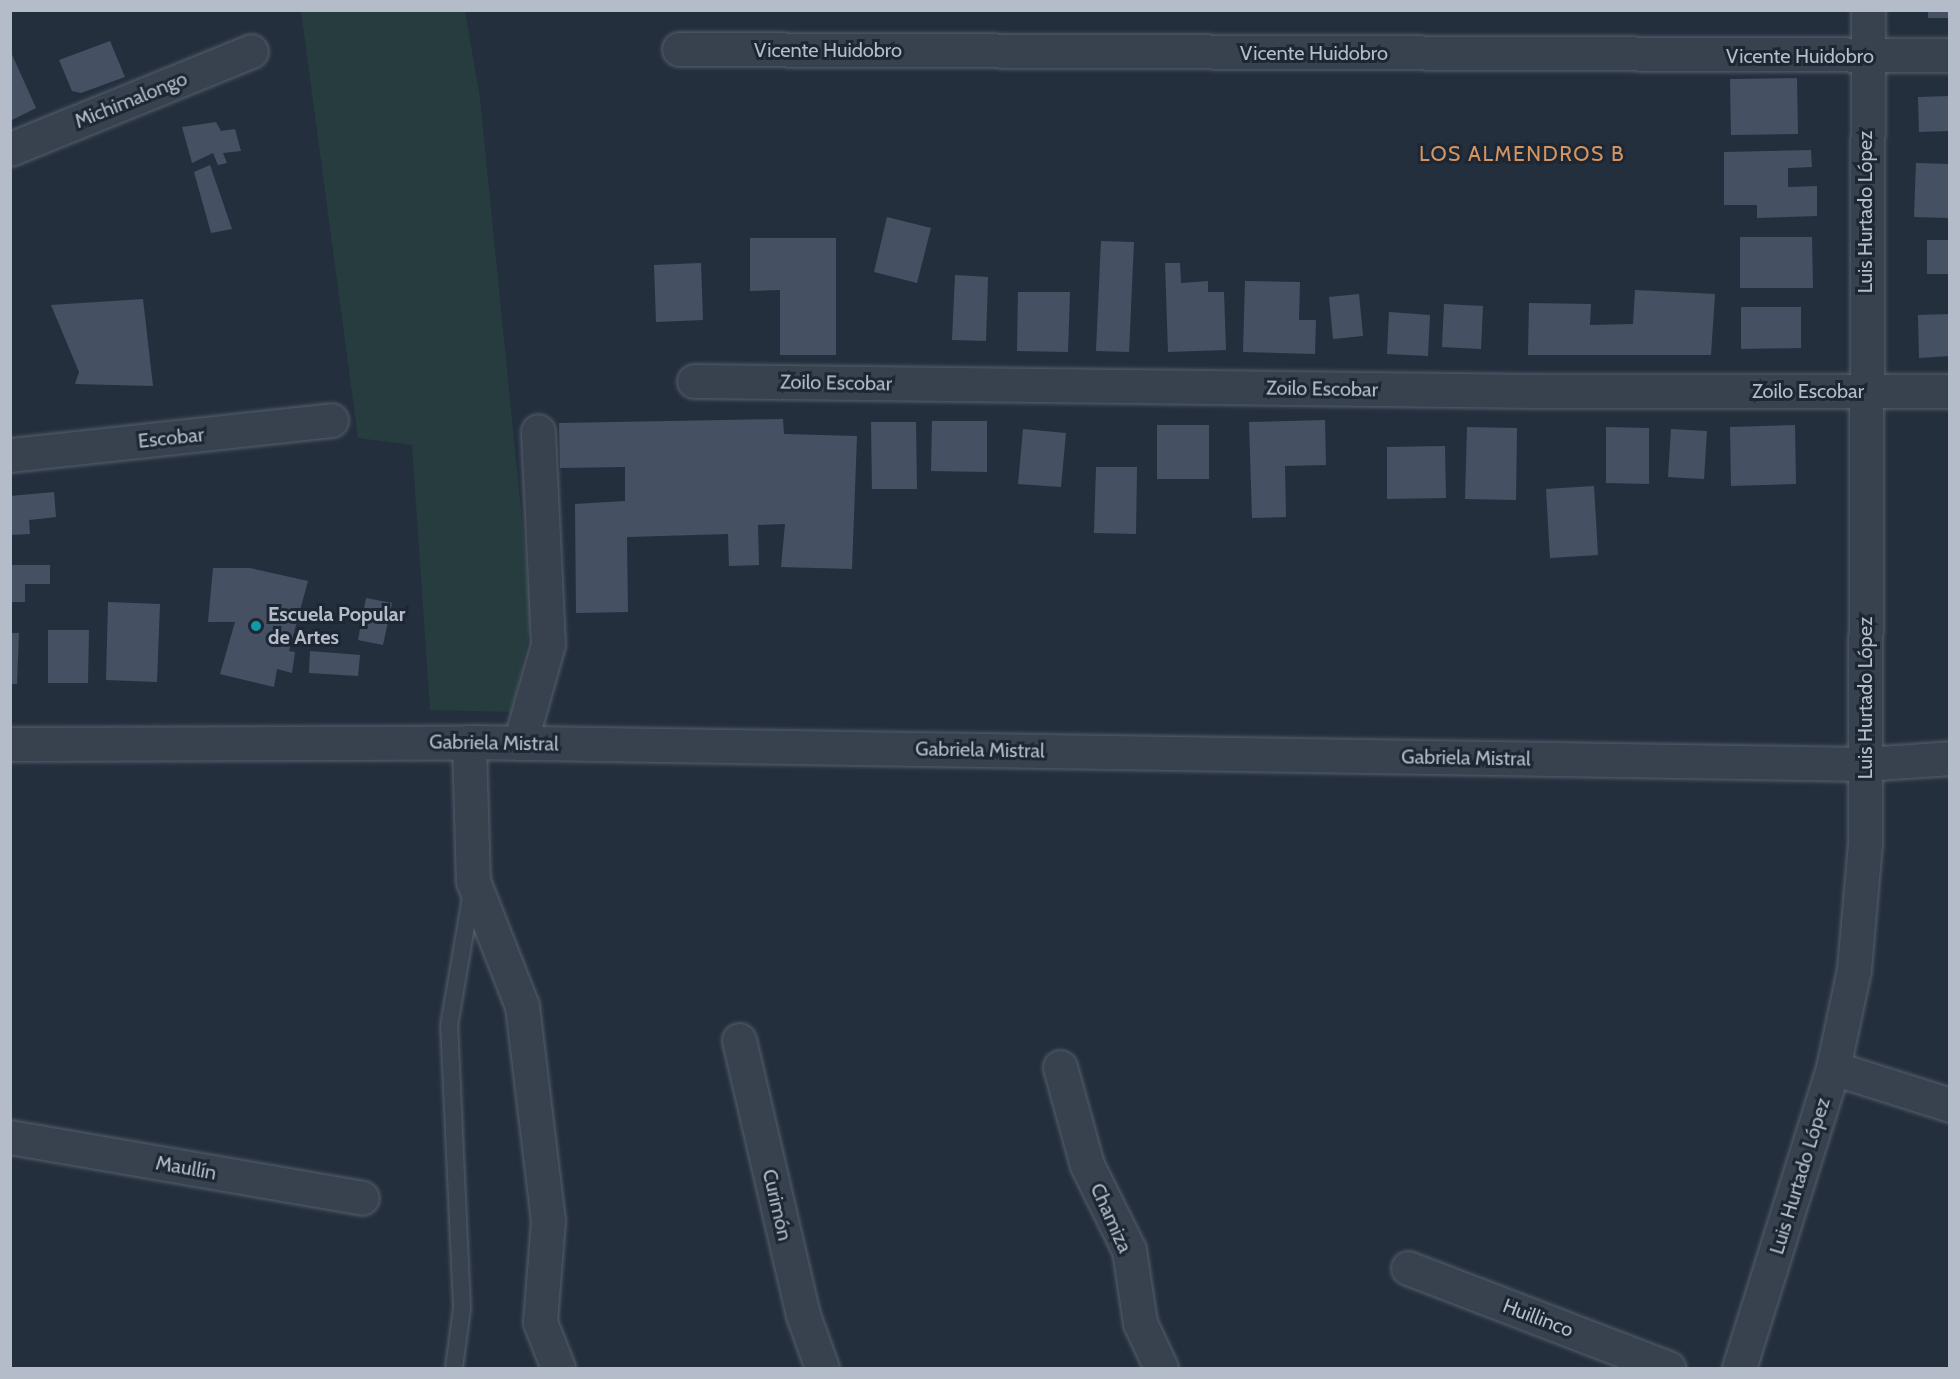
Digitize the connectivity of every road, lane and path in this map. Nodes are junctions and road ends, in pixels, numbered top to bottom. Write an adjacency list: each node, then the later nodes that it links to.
1 (1868, 10): 5 (street, Luis Hurtado López)
2 (679, 49): 5 (street, Vicente Huidobro)
3 (251, 51): 6 (street, Michimalongo)
4 (1950, 55): 5 (street, Vicente Huidobro)
5 (1867, 56): 8 (street, Luis Hurtado López)
6 (10, 149)
7 (694, 381): 8 (street, Zoilo Escobar)
8 (1866, 391): 9 (street, Zoilo Escobar); 17 (street, Luis Hurtado López)
9 (1950, 391)
10 (331, 420): 12 (street, Escobar)
11 (538, 431): 14 (street)
12 (10, 456)
13 (469, 742): 14 (street, Gabriela Mistral); 15 (street, Gabriela Mistral); 18 (street)
14 (520, 743): 17 (street, Gabriela Mistral)
15 (10, 744)
16 (1950, 758): 17 (street, Gabriela Mistral)
17 (1865, 764): 21 (street, Luis Hurtado López)
18 (473, 881): 26 (lane); 27 (street)
19 (739, 1040): 28 (street, Curimón)
20 (1060, 1067): 29 (street, Chamiza)
21 (1833, 1068): 22 (street); 31 (street, Luis Hurtado López)
22 (1950, 1105)
23 (10, 1137): 24 (street, Maullín)
24 (362, 1198)
25 (1408, 1268): 30 (street, Huillinco)
26 (454, 1368)
27 (558, 1368)
28 (822, 1368)
29 (1161, 1368)
30 (1668, 1368)
31 (1739, 1368)

